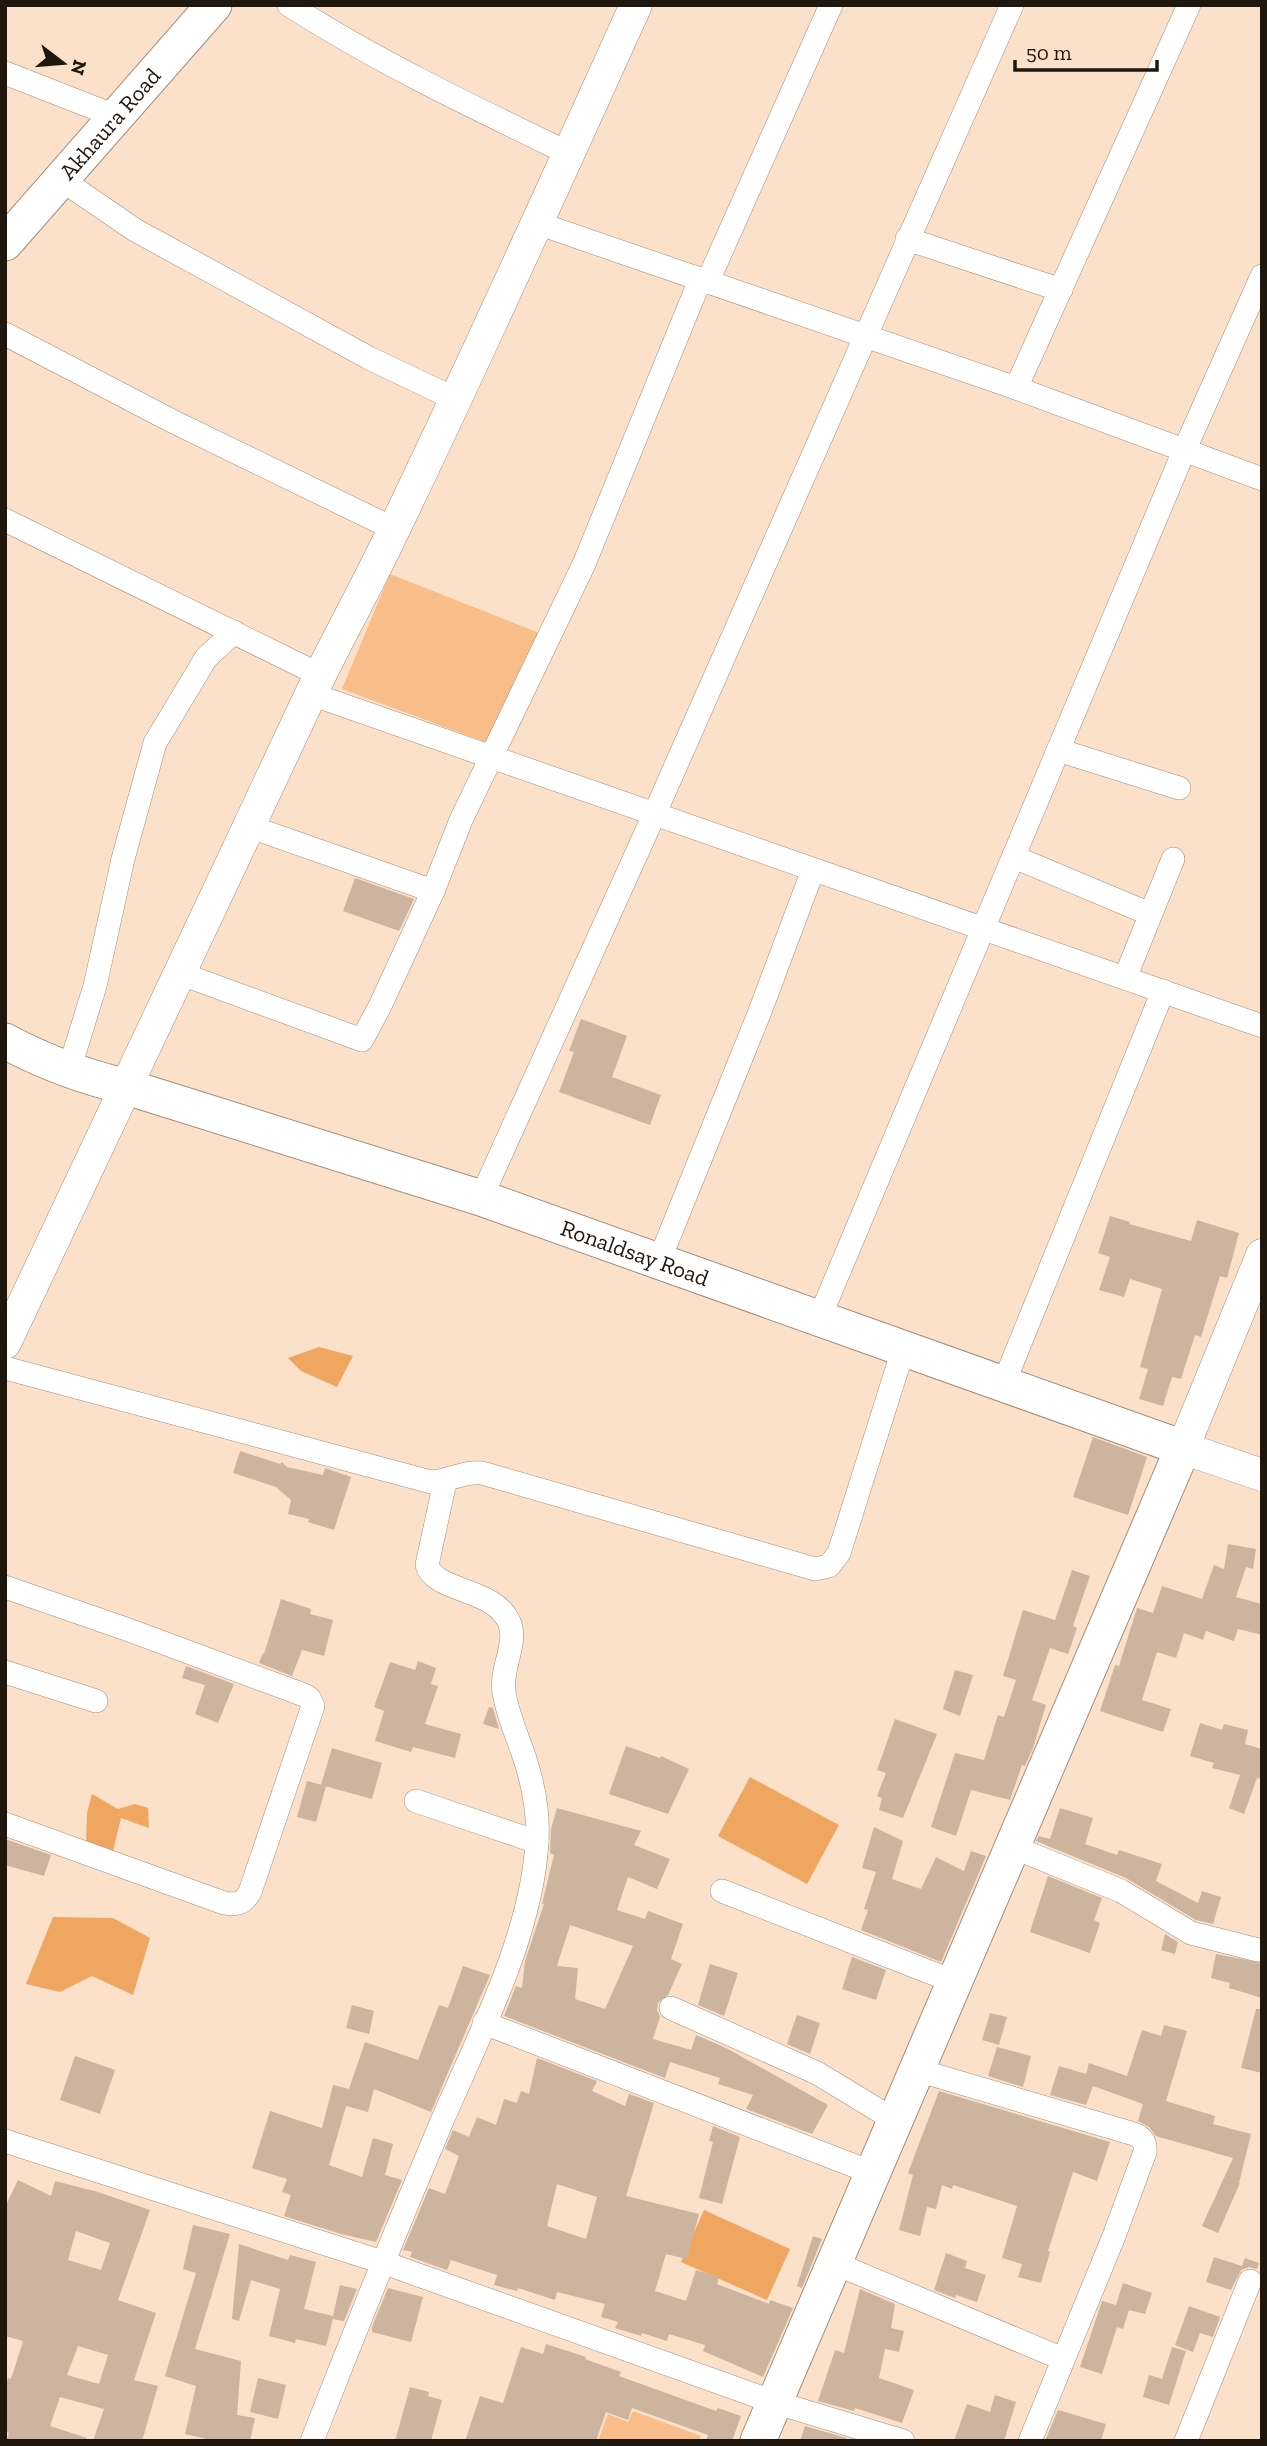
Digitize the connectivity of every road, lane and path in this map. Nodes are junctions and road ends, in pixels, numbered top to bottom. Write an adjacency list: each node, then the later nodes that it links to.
1 (214, 5): 8 (main road, Akhaura Road)
2 (289, 5): 9 (street)
3 (831, 5): 15 (street)
4 (1012, 5): 12 (street)
5 (1189, 5): 16 (street)
6 (634, 6): 9 (street)
7 (5, 73): 8 (street)
8 (115, 116): 10 (main road, Akhaura Road)
9 (568, 153): 11 (street)
10 (72, 187): 13 (main road, Akhaura Road); 20 (street)
11 (537, 223): 15 (street); 20 (street)
12 (907, 239): 16 (street); 18 (street)
13 (5, 243)
14 (1262, 276): 21 (street)
15 (703, 281): 18 (street); 28 (street)
16 (1061, 290): 19 (street)
17 (5, 334): 24 (street)
18 (864, 335): 19 (street); 30 (street)
19 (1016, 388): 21 (street)
20 (455, 400): 24 (street)
21 (1184, 451): 22 (street); 27 (street)
22 (1262, 479)
23 (5, 520): 25 (street)
24 (394, 529): 26 (street)
25 (234, 632): 26 (street); 43 (street)
26 (316, 685): 28 (street); 31 (street)
27 (1058, 750): 29 (street); 32 (street)
28 (492, 758): 30 (street); 35 (street)
29 (1179, 788)
30 (654, 815): 34 (street); 45 (street)
31 (251, 827): 35 (street); 38 (street)
32 (1014, 857): 36 (street); 37 (street)
33 (1173, 859): 36 (street)
34 (813, 870): 37 (street); 47 (street)
35 (433, 891): 38 (street)
36 (1150, 914): 39 (street)
37 (985, 930): 39 (street); 48 (street)
38 (179, 973): 44 (street)
39 (1125, 978): 40 (street)
40 (1163, 991): 41 (street); 52 (street)
41 (1262, 1026)
42 (5, 1041): 43 (main road, Ronaldsay Road)
43 (69, 1070): 44 (main road, Ronaldsay Road)
44 (127, 1087): 45 (main road, Ronaldsay Road); 49 (street)
45 (481, 1198): 47 (main road, Ronaldsay Road)
46 (1262, 1255): 53 (street)
47 (659, 1261): 48 (main road, Ronaldsay Road)
48 (819, 1319): 50 (main road, Ronaldsay Road)
49 (5, 1343)
50 (903, 1350): 52 (main road, Ronaldsay Road); 55 (street)
51 (5, 1368): 55 (street)
52 (1003, 1385): 53 (main road, Ronaldsay Road)
53 (1182, 1448): 54 (street, Ronaldsay Road); 62 (main road)
54 (1262, 1475)
55 (445, 1482): 61 (street)
56 (5, 1587): 60 (street)
57 (5, 1672): 58 (street)
58 (96, 1701)
59 (416, 1801): 61 (street)
60 (5, 1824)
61 (537, 1842): 67 (street)
62 (1013, 1847): 64 (street); 65 (main road)
63 (722, 1891): 65 (street)
64 (1258, 1950)
65 (955, 1982): 68 (main road)
66 (671, 2008): 69 (street)
67 (484, 2023): 71 (street); 72 (street)
68 (917, 2070): 69 (main road); 75 (street)
69 (896, 2121): 71 (main road)
70 (5, 2141): 72 (street)
71 (873, 2173): 73 (main road)
72 (382, 2262): 76 (street); 77 (street)
73 (834, 2263): 75 (street); 76 (main road)
74 (1250, 2281): 81 (street)
75 (1063, 2359): 80 (street)
76 (774, 2402): 78 (main road); 79 (street)
77 (312, 2441)
78 (758, 2441)
79 (903, 2441)
80 (1030, 2441)
81 (1185, 2441)

